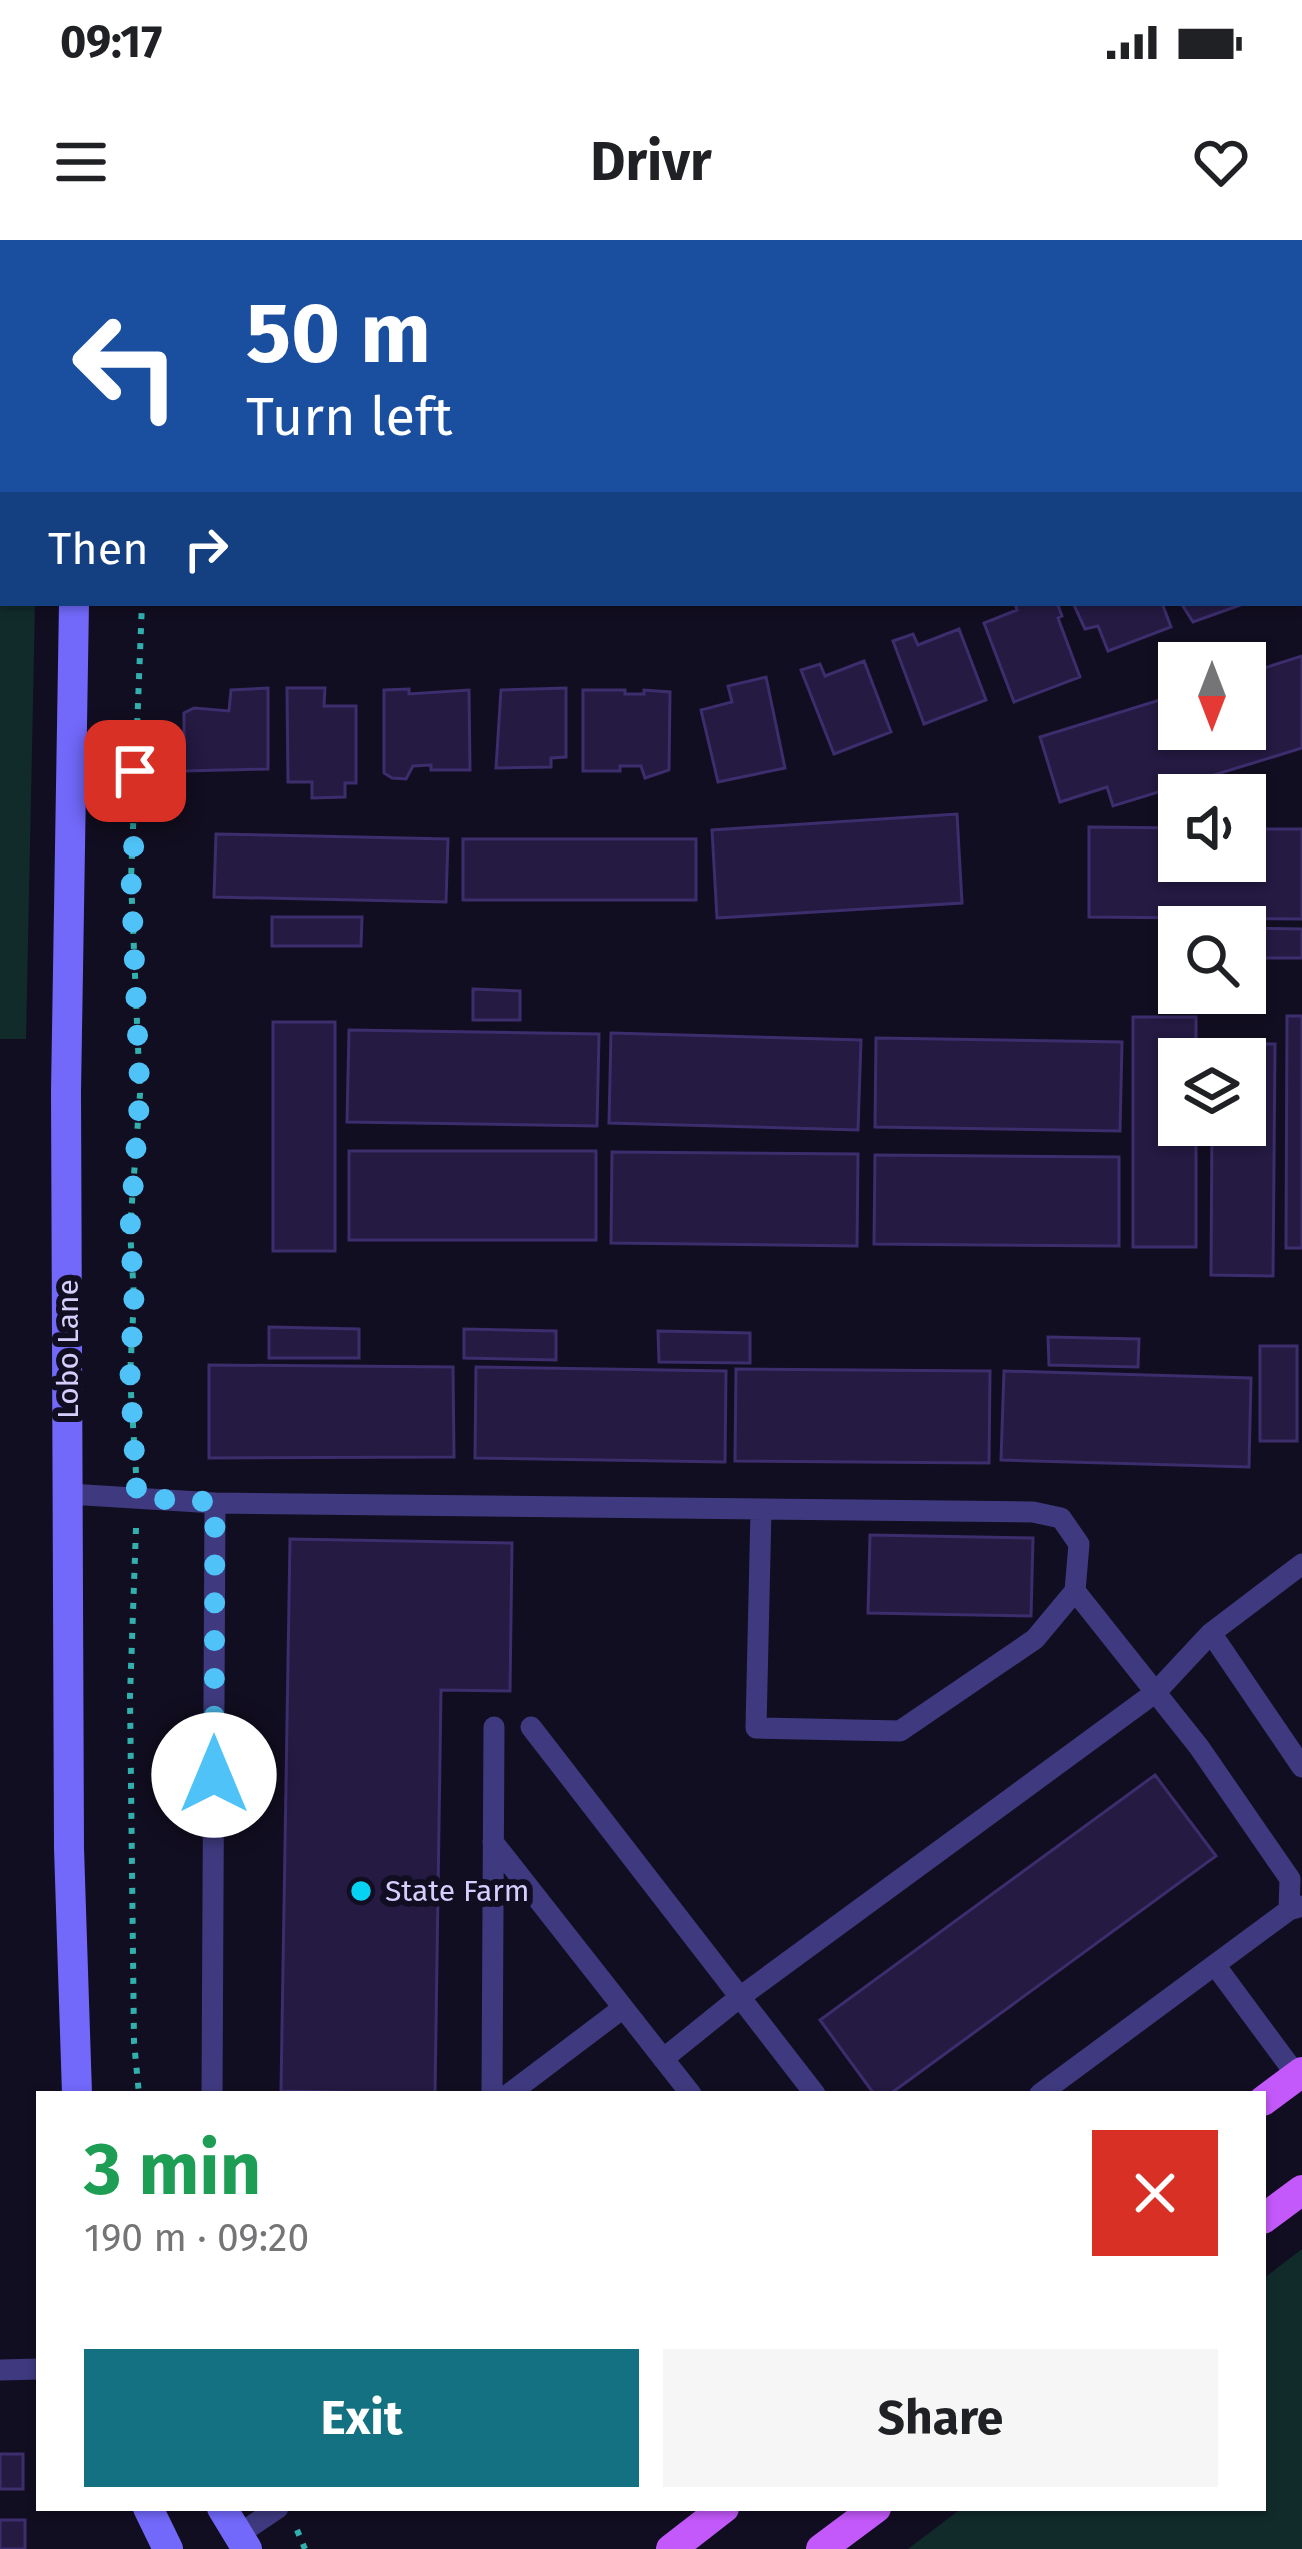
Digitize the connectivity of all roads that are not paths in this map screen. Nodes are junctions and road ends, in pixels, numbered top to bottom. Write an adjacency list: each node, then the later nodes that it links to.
1 (74, 606): 2 (street, Lobo Lane)
2 (68, 1494): 3 (lane); 19 (street, Lobo Lane)
3 (215, 1502): 4 (lane); 20 (lane)
4 (761, 1510): 6 (lane); 6 (lane)
5 (1302, 1564): 7 (lane)
6 (1075, 1591): 8 (lane)
7 (1211, 1633): 8 (lane); 11 (lane)
8 (1156, 1692): 13 (lane); 15 (lane)
9 (494, 1727): 12 (lane)
10 (531, 1727): 15 (lane)
11 (1302, 1767)
12 (494, 1842): 16 (lane); 21 (lane)
13 (1296, 1908): 14 (lane)
14 (1215, 1965): 18 (lane); 25 (lane)
15 (740, 1997): 17 (lane); 24 (lane)
16 (623, 2008): 17 (lane); 22 (lane)
17 (663, 2059): 23 (lane)
18 (1300, 2076): 26 (main road)
19 (77, 2091)
20 (212, 2091)
21 (491, 2091)
22 (513, 2091)
23 (689, 2091)
24 (813, 2091)
25 (1044, 2091)
26 (1266, 2099)
27 (1302, 2190): 28 (main road)
28 (1266, 2217)
29 (36, 2369): 30 (lane)
30 (0, 2370)
31 (149, 2511): 36 (street)
32 (273, 2511): 35 (lane)
33 (720, 2511): 37 (main road)
34 (871, 2511): 38 (main road)
35 (236, 2531)
36 (168, 2549)
37 (670, 2549)
38 (820, 2549)

